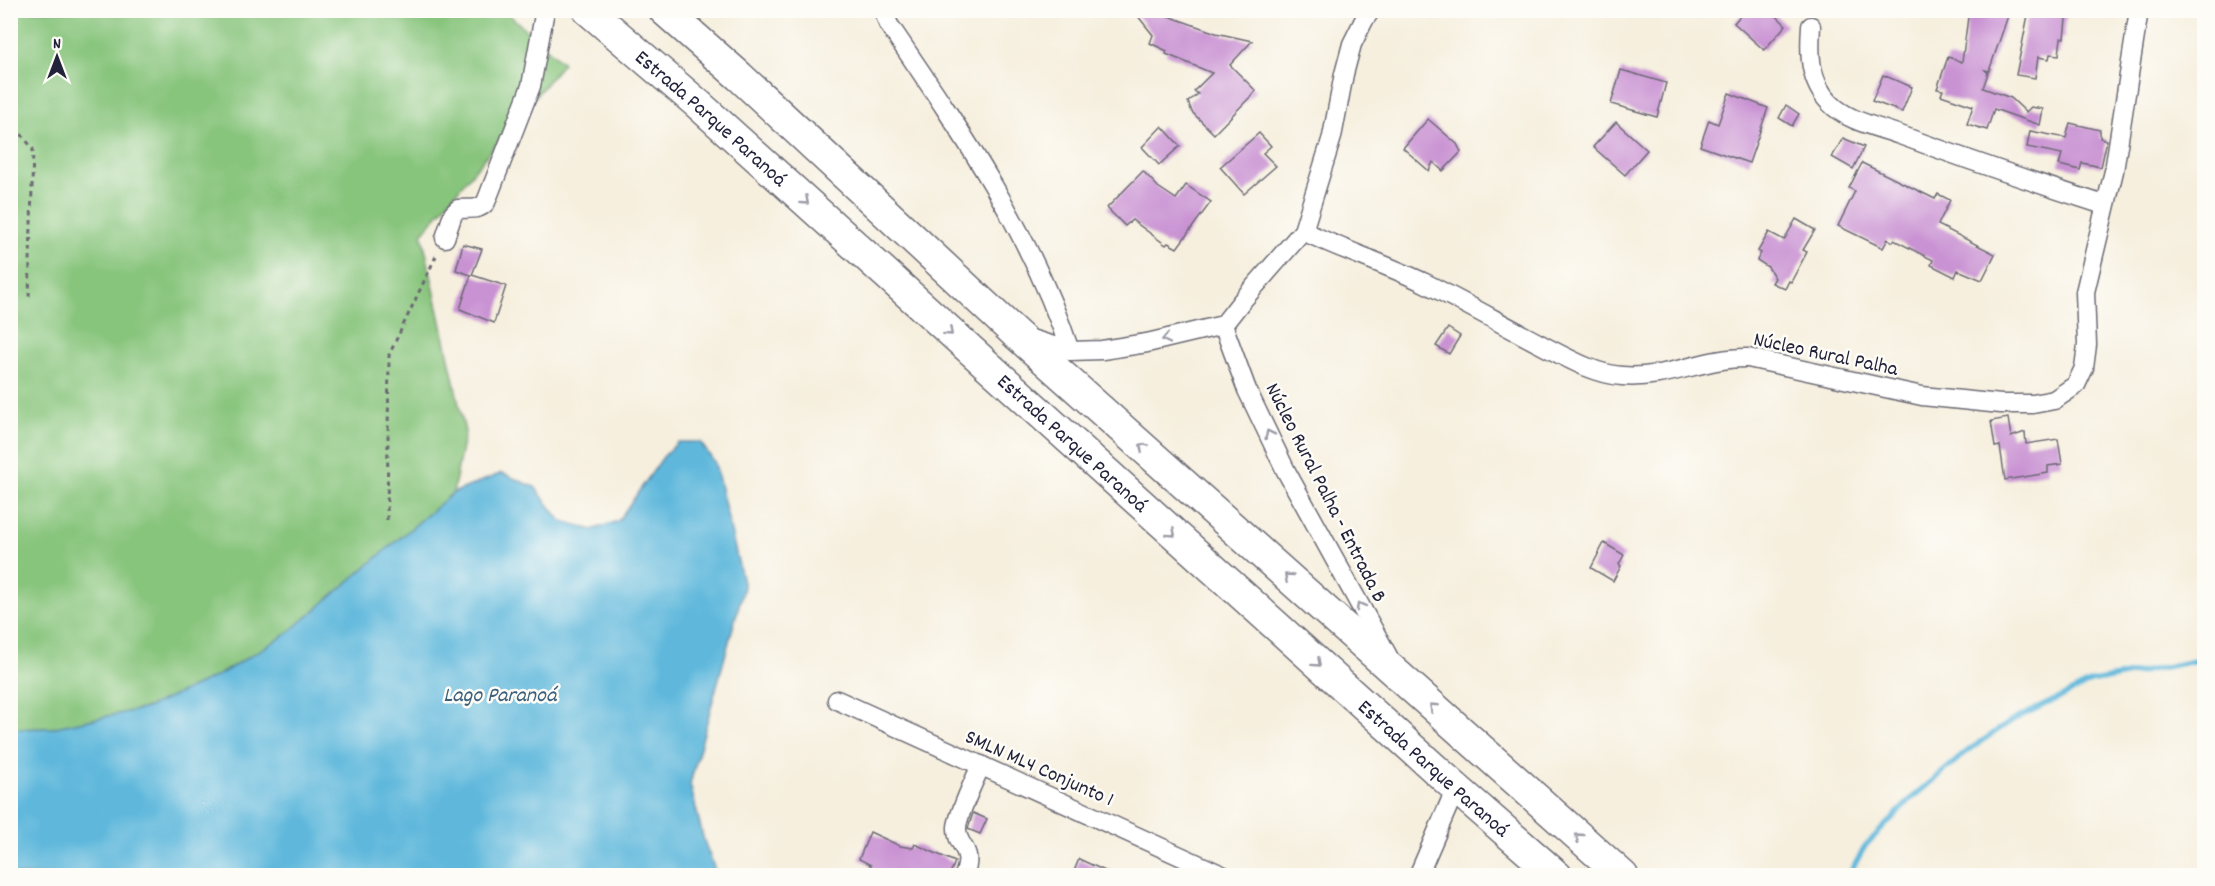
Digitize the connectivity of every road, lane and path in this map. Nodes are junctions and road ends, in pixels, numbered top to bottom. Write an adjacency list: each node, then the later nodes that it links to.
1 (545, 10): 13 (street)
2 (588, 10): 9 (main road, Estrada Parque Paranoá)
3 (664, 10): 8 (main road, Estrada Parque Paranoá)
4 (884, 10): 17 (street)
5 (1371, 10): 12 (street)
6 (2139, 10): 11 (street, Núcleo Rural Palha)
7 (1811, 26): 11 (street)
8 (739, 76): 9 (main road); 16 (main road, Estrada Parque Paranoá)
9 (699, 105): 22 (main road, Estrada Parque Paranoá, one-way to 22)
10 (10, 120): 14 (path)
11 (2104, 205): 12 (street, Núcleo Rural Palha)
12 (1303, 231): 15 (street)
13 (445, 238): 18 (path)
14 (29, 299)
15 (1223, 325): 17 (street, one-way to 17); 19 (street, Núcleo Rural Palha - Entrada B, one-way to 15)
16 (1017, 335): 17 (street); 19 (main road, Estrada Parque Paranoá, one-way to 16)
17 (1070, 351)
18 (387, 520)
19 (1399, 676): 27 (main road, Estrada Parque Paranoá, one-way to 19)
20 (837, 700): 21 (street, SMLN ML4 Conjunto 1)
21 (981, 765): 23 (street); 24 (street, SMLN ML4 Conjunto 1)
22 (1455, 788): 25 (street); 26 (main road, Estrada Parque Paranoá)
23 (964, 876)
24 (1224, 876)
25 (1418, 876)
26 (1557, 876)
27 (1623, 876)

